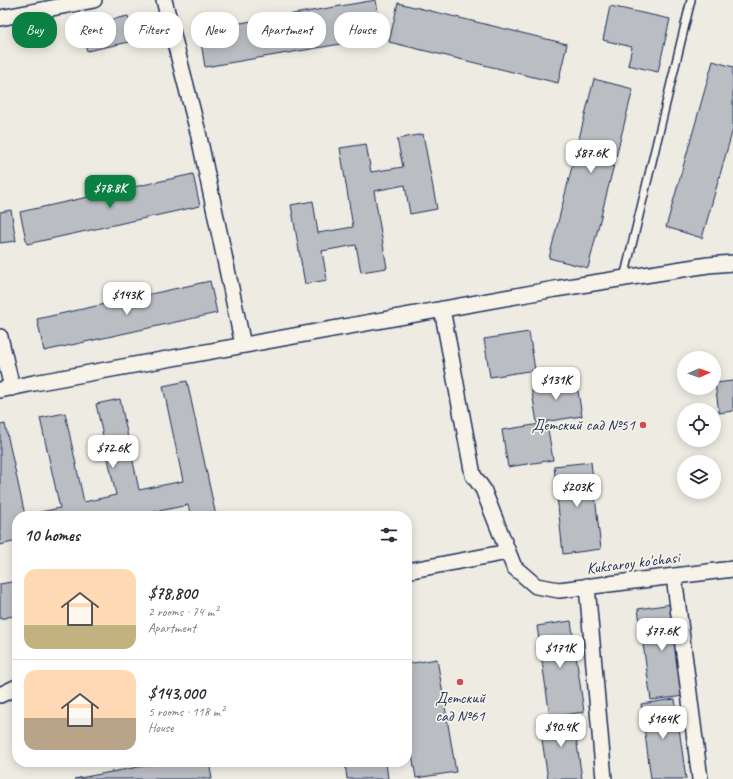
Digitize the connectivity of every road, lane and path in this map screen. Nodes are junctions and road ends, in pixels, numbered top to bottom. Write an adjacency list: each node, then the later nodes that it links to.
1 (94, 0): 4 (street)
2 (164, 0): 9 (street)
3 (691, 0): 6 (lane)
4 (0, 18)
5 (733, 262): 6 (street)
6 (624, 278): 7 (street)
7 (442, 309): 9 (street); 11 (street)
8 (0, 337): 10 (street)
9 (243, 345): 10 (street)
10 (6, 389)
11 (508, 552): 13 (street); 15 (street, Kuksaroy ko'chasi)
12 (733, 569): 14 (street, Kuksaroy ko'chasi)
13 (412, 570)
14 (674, 576): 15 (street, Kuksaroy ko'chasi); 19 (street)
15 (587, 586): 18 (street)
16 (12, 689): 17 (street)
17 (0, 695)
18 (604, 779)
19 (700, 779)

